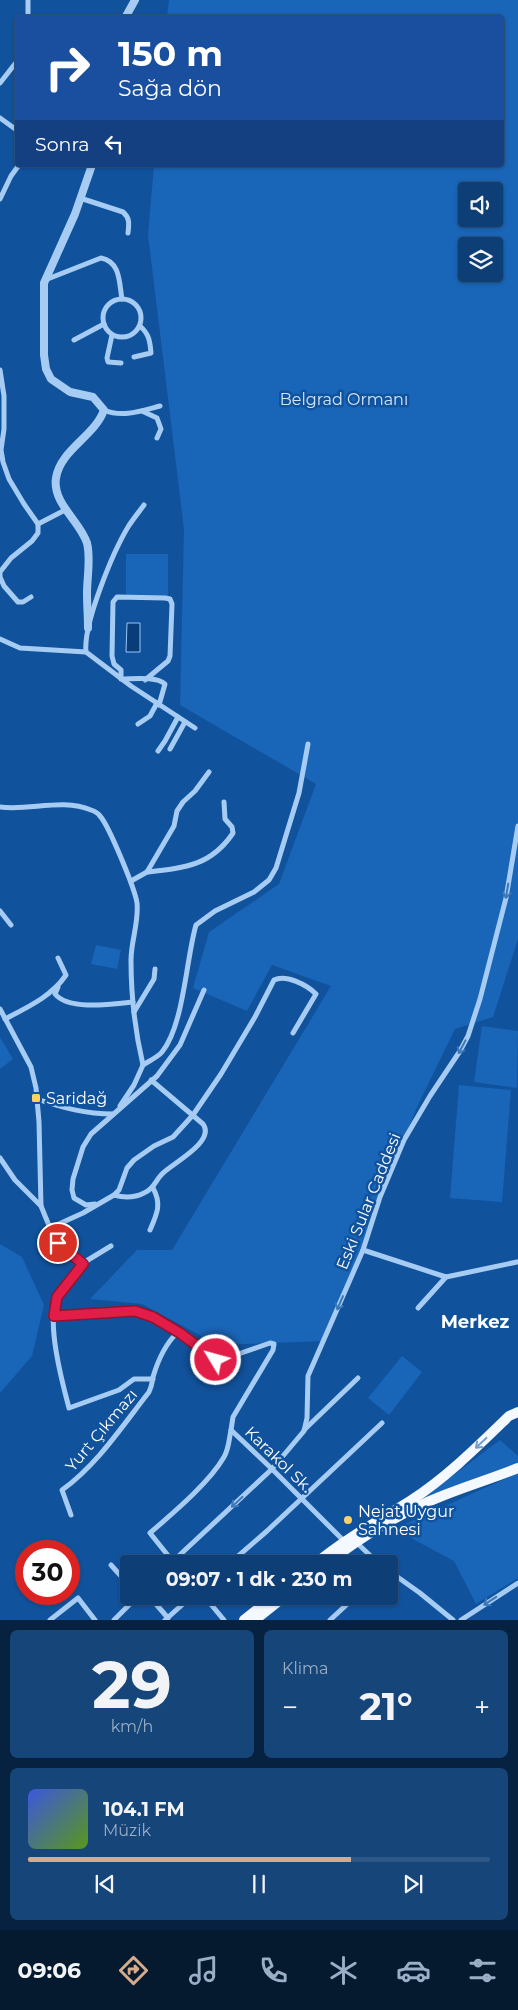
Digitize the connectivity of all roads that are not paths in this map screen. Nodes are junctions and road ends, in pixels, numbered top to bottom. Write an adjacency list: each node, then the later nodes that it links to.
1 (28, 0): 3 (street)
2 (135, 0): 4 (street)
3 (28, 15)
4 (126, 15)
5 (15, 64): 6 (street)
6 (0, 83)
7 (0, 118): 8 (street)
8 (15, 129)
9 (18, 167): 12 (street)
10 (91, 167): 11 (street)
11 (80, 198): 13 (street); 14 (street)
12 (0, 199)
13 (128, 233)
14 (45, 280): 15 (street); 24 (street)
15 (122, 299): 16 (street); 17 (street)
16 (104, 324): 18 (street); 19 (street)
17 (140, 326): 18 (street); 20 (street)
18 (112, 335): 21 (street)
19 (74, 340)
20 (134, 357)
21 (121, 363)
22 (0, 370): 29 (street)
23 (160, 406): 25 (street)
24 (104, 410): 25 (street); 28 (street)
25 (142, 410): 26 (street)
26 (157, 438)
27 (144, 504): 31 (street)
28 (67, 509): 29 (street); 31 (street)
29 (38, 524): 30 (street)
30 (31, 597)
31 (88, 628): 33 (street)
32 (0, 639): 33 (street)
33 (86, 652): 34 (street)
34 (121, 679): 35 (street); 35 (street); 36 (street)
35 (145, 680): 36 (street)
36 (158, 704): 37 (street); 39 (street)
37 (178, 717): 38 (street); 43 (street)
38 (185, 722): 40 (street); 42 (street)
39 (138, 724)
40 (195, 728)
41 (308, 744): 61 (street)
42 (170, 749)
43 (158, 751)
44 (209, 772): 48 (street)
45 (224, 802): 48 (street)
46 (0, 808): 49 (street)
47 (518, 826): 74 (street, Eski Sular Caddesi, one-way to 74)
48 (147, 872): 49 (street)
49 (131, 881): 56 (street)
50 (0, 911): 51 (street)
51 (11, 924)
52 (58, 958): 54 (street)
53 (155, 969): 58 (street)
54 (58, 987): 56 (street); 59 (street)
55 (204, 990): 62 (street)
56 (133, 1002): 58 (street)
57 (0, 1009): 59 (street)
58 (134, 1012): 61 (street)
59 (5, 1019): 63 (street)
60 (293, 1033): 65 (street)
61 (143, 1065): 64 (street)
62 (151, 1080): 64 (street); 65 (street)
63 (37, 1099): 64 (street); 70 (street)
64 (114, 1114): 69 (street)
65 (193, 1115): 67 (street); 68 (street)
66 (0, 1158): 70 (street)
67 (153, 1188): 68 (street); 72 (street)
68 (114, 1195): 69 (street)
69 (96, 1204): 71 (street)
70 (41, 1206): 71 (street)
71 (50, 1228): 76 (street)
72 (150, 1230)
73 (111, 1246): 76 (street)
74 (362, 1250): 77 (street); 86 (street, Eski Sular Caddesi, one-way to 86)
75 (517, 1262): 77 (street)
76 (83, 1264): 79 (street)
77 (446, 1276): 78 (street)
78 (418, 1308)
79 (54, 1316): 80 (street); 82 (street)
80 (178, 1332): 82 (street, Yurt Çıkmazı); 85 (street)
81 (358, 1378): 86 (street)
82 (153, 1379): 92 (street, Yurt Çıkmazı)
83 (518, 1412): 89 (main road, one-way to 89)
84 (382, 1423): 91 (street)
85 (231, 1430): 88 (street, Karakol Sk.); 95 (street, Karakol Sk.)
86 (304, 1431): 88 (street)
87 (518, 1468): 90 (main road)
88 (272, 1469): 91 (street, Karakol Sk.); 96 (street, one-way to 96)
89 (440, 1479): 90 (main road); 93 (main road)
90 (442, 1496): 94 (main road)
91 (302, 1498): 93 (street, Karakol Sk.); 97 (street)
92 (71, 1515)
93 (344, 1541): 98 (main road)
94 (356, 1542): 99 (main road); 100 (street)
95 (166, 1555)
96 (181, 1555)
97 (239, 1555)
98 (326, 1555)
99 (340, 1555)
100 (370, 1555)
101 (111, 1565): 102 (street)
102 (120, 1575)
103 (398, 1577): 120 (street)
104 (518, 1583): 121 (street, one-way to 121)
105 (129, 1605): 115 (street)
106 (157, 1605): 112 (street)
107 (182, 1605): 112 (street)
108 (212, 1605): 116 (street)
109 (263, 1605): 117 (main road)
110 (274, 1605): 118 (main road)
111 (346, 1605): 119 (street)
112 (167, 1619)
113 (50, 1620): 114 (street)
114 (96, 1620)
115 (114, 1620)
116 (224, 1620)
117 (244, 1620)
118 (255, 1620)
119 (330, 1620)
120 (453, 1620)
121 (461, 1620)

